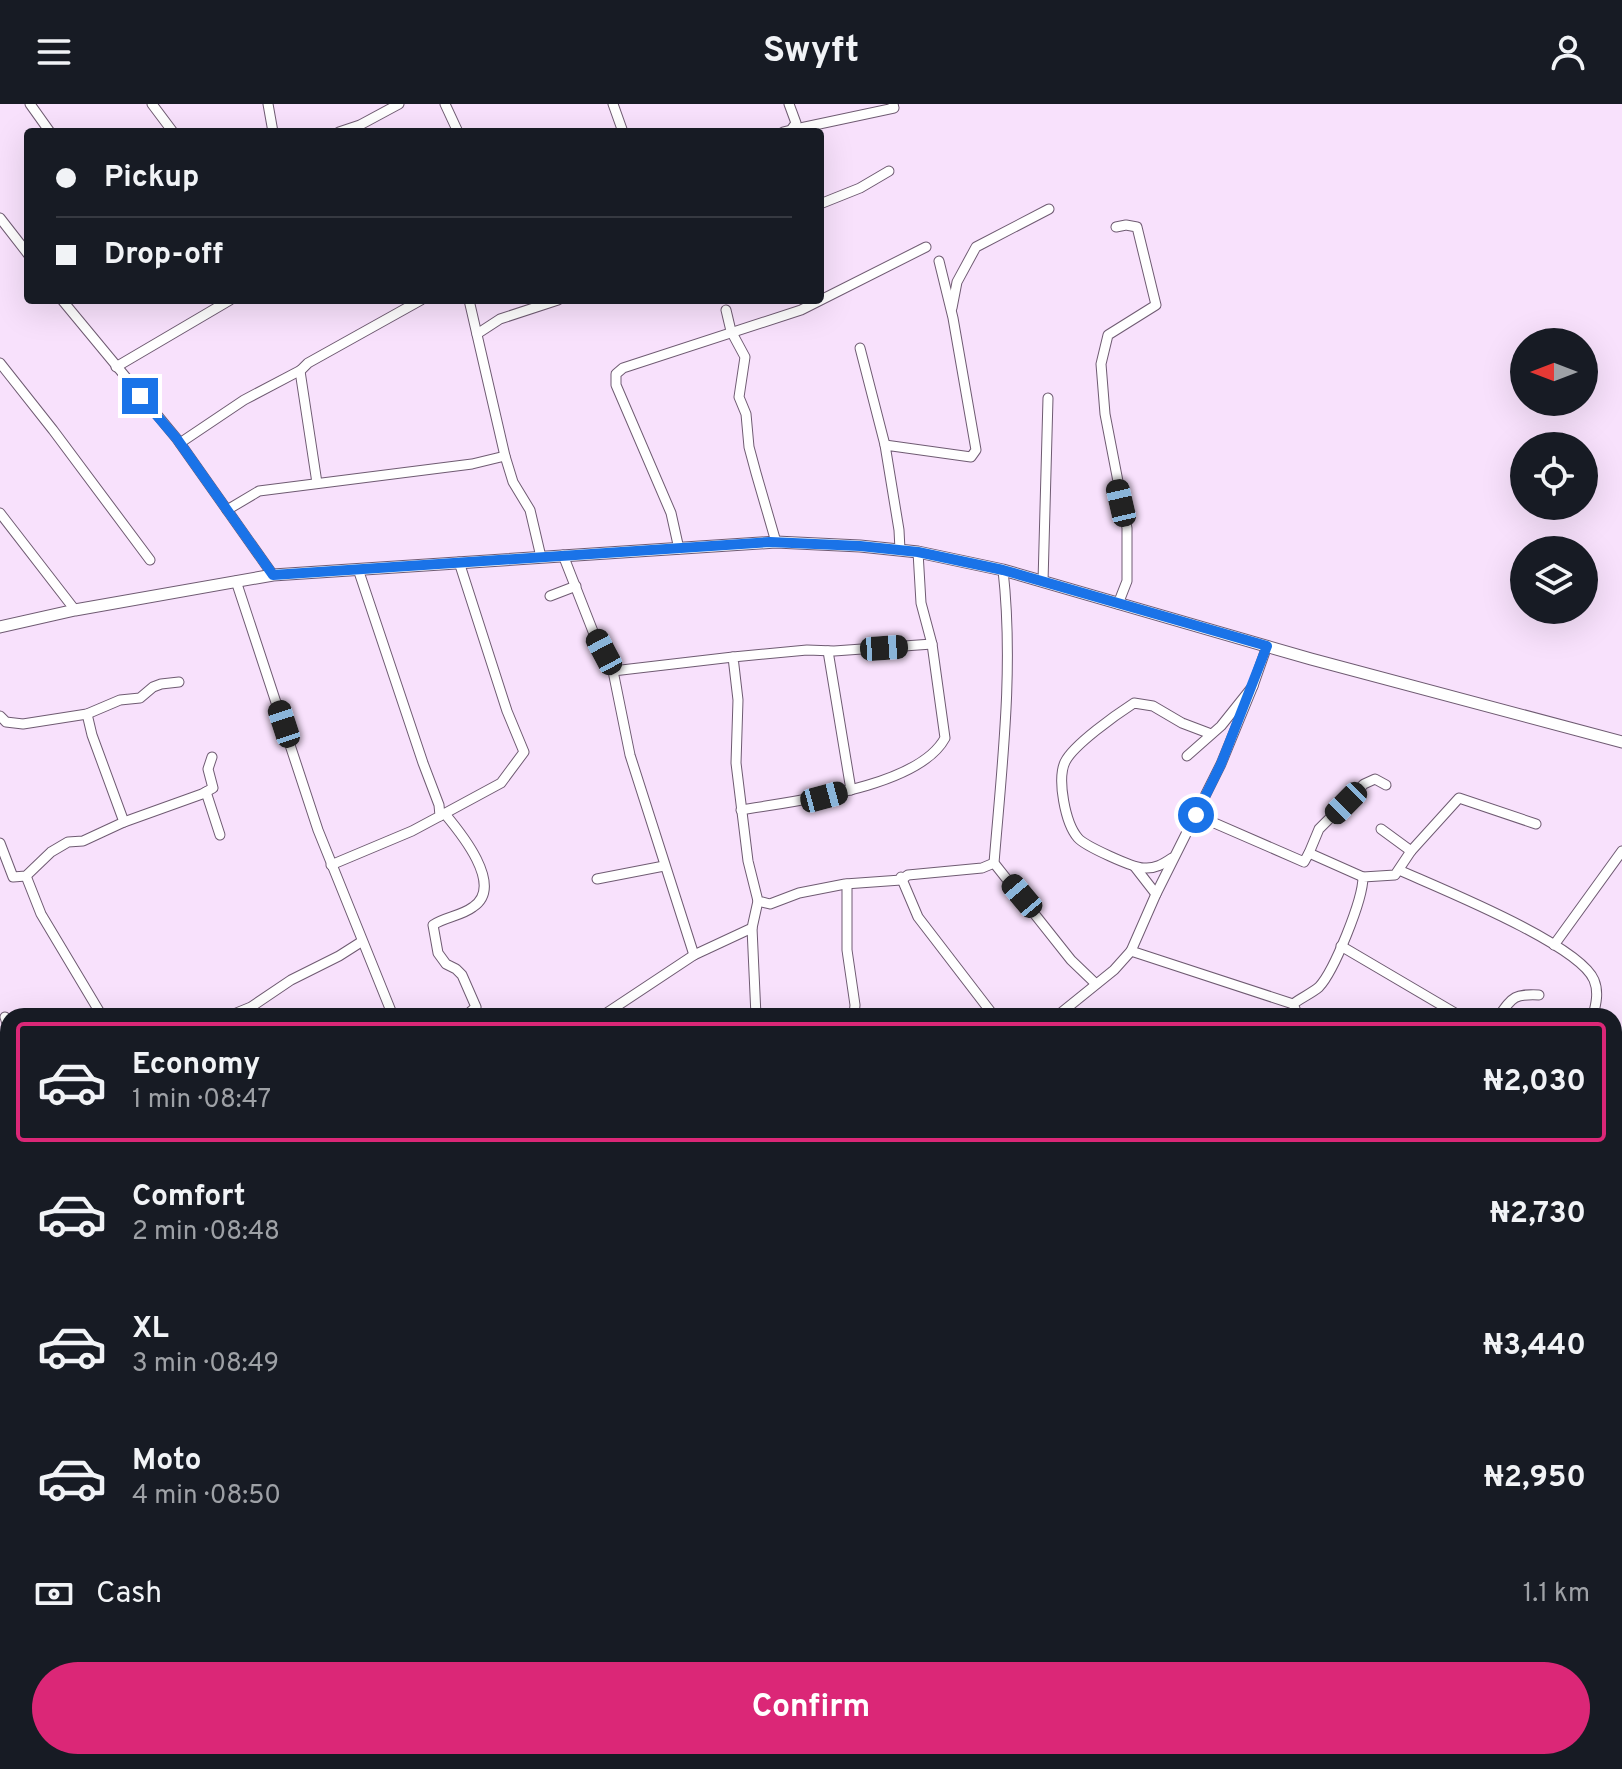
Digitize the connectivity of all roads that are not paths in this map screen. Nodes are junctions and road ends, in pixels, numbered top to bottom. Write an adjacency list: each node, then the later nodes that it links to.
1 (30, 104): 9 (street)
2 (152, 104): 10 (street)
3 (268, 104): 11 (street)
4 (399, 104): 12 (street)
5 (445, 104): 13 (street)
6 (613, 104): 14 (street)
7 (789, 104): 15 (street)
8 (893, 104): 16 (street)
9 (47, 128)
10 (170, 128)
11 (272, 128)
12 (351, 128)
13 (456, 128)
14 (622, 128)
15 (790, 128)
16 (801, 128)
17 (889, 171): 18 (street)
18 (824, 202)
19 (1049, 209): 33 (street)
20 (0, 218): 23 (street)
21 (1116, 227): 62 (street)
22 (926, 247): 25 (street)
23 (24, 249)
24 (939, 261): 33 (street)
25 (824, 298)
26 (65, 304): 38 (street)
27 (223, 304): 38 (street)
28 (414, 304): 39 (street)
29 (470, 304): 35 (street)
30 (546, 304): 35 (street)
31 (813, 304): 34 (street)
32 (726, 310): 34 (street)
33 (952, 311): 42 (street)
34 (731, 331): 47 (street); 48 (street)
35 (477, 334): 43 (street)
36 (860, 348): 42 (street)
37 (0, 363): 53 (street)
38 (116, 367): 41 (street)
39 (301, 370): 41 (street); 44 (street)
40 (1048, 398): 59 (street)
41 (180, 443): 45 (street)
42 (885, 445): 49 (street)
43 (505, 456): 44 (street); 52 (street)
44 (317, 483): 45 (street)
45 (227, 510): 57 (street)
46 (0, 513): 63 (street)
47 (776, 542): 48 (street); 49 (street)
48 (679, 549): 51 (street)
49 (900, 550): 50 (street)
50 (918, 552): 56 (street); 65 (street)
51 (563, 555): 52 (street); 60 (street)
52 (541, 557): 54 (street)
53 (150, 560)
54 (459, 562): 55 (street); 82 (street)
55 (358, 569): 57 (street); 82 (street)
56 (1003, 570): 59 (street); 93 (street)
57 (273, 575): 58 (street)
58 (236, 581): 63 (street); 94 (street)
59 (1043, 582): 62 (street)
60 (576, 586): 61 (street); 69 (street)
61 (550, 596)
62 (1118, 604): 66 (street)
63 (75, 610): 64 (street)
64 (0, 627)
65 (932, 644): 67 (street); 79 (street)
66 (1267, 646): 71 (street); 75 (street)
67 (828, 651): 68 (street); 79 (street)
68 (733, 657): 69 (street); 81 (street)
69 (613, 671): 95 (street)
70 (179, 682): 72 (street)
71 (1253, 686): 74 (street); 83 (street)
72 (87, 714): 73 (street); 84 (street)
73 (1, 718)
74 (1211, 734): 76 (street); 96 (street)
75 (1622, 742)
76 (1187, 756)
77 (212, 757): 80 (street)
78 (1386, 785): 91 (street)
79 (851, 790): 81 (street)
80 (206, 792): 84 (street); 87 (street)
81 (741, 810): 106 (street)
82 (442, 815): 94 (street); 119 (street)
83 (1196, 815): 91 (street); 92 (street)
84 (124, 822): 100 (street)
85 (1536, 824): 89 (street)
86 (1381, 829): 89 (street)
87 (220, 835)
88 (0, 843): 100 (street)
89 (1411, 851): 99 (street)
90 (1622, 851): 97 (street)
91 (1309, 853): 101 (street)
92 (1174, 857): 96 (street); 105 (street)
93 (994, 863): 102 (street); 113 (street)
94 (331, 865): 108 (street)
95 (664, 866): 103 (street); 112 (street)
96 (1135, 867): 105 (street)
97 (1611, 868): 98 (street); 109 (street)
98 (1622, 869)
99 (1399, 870): 101 (street); 109 (street)
100 (26, 876): 116 (street)
101 (1363, 877): 110 (street)
102 (902, 878): 104 (street); 123 (street)
103 (597, 879)
104 (847, 884): 106 (street); 122 (street)
105 (1156, 894): 111 (street)
106 (758, 901): 107 (street)
107 (752, 928): 112 (street); 121 (street)
108 (361, 942): 117 (street); 118 (street)
109 (1554, 945): 128 (street)
110 (1341, 946): 115 (street); 126 (street)
111 (1131, 951): 113 (street); 115 (street)
112 (694, 955): 120 (street)
113 (1096, 984): 124 (street)
114 (1539, 995): 127 (street)
115 (1293, 1004): 125 (street)
116 (97, 1008)
117 (249, 1008)
118 (390, 1008)
119 (475, 1008)
120 (614, 1008)
121 (756, 1008)
122 (855, 1008)
123 (988, 1008)
124 (1067, 1008)
125 (1295, 1008)
126 (1446, 1008)
127 (1505, 1008)
128 (1594, 1008)

